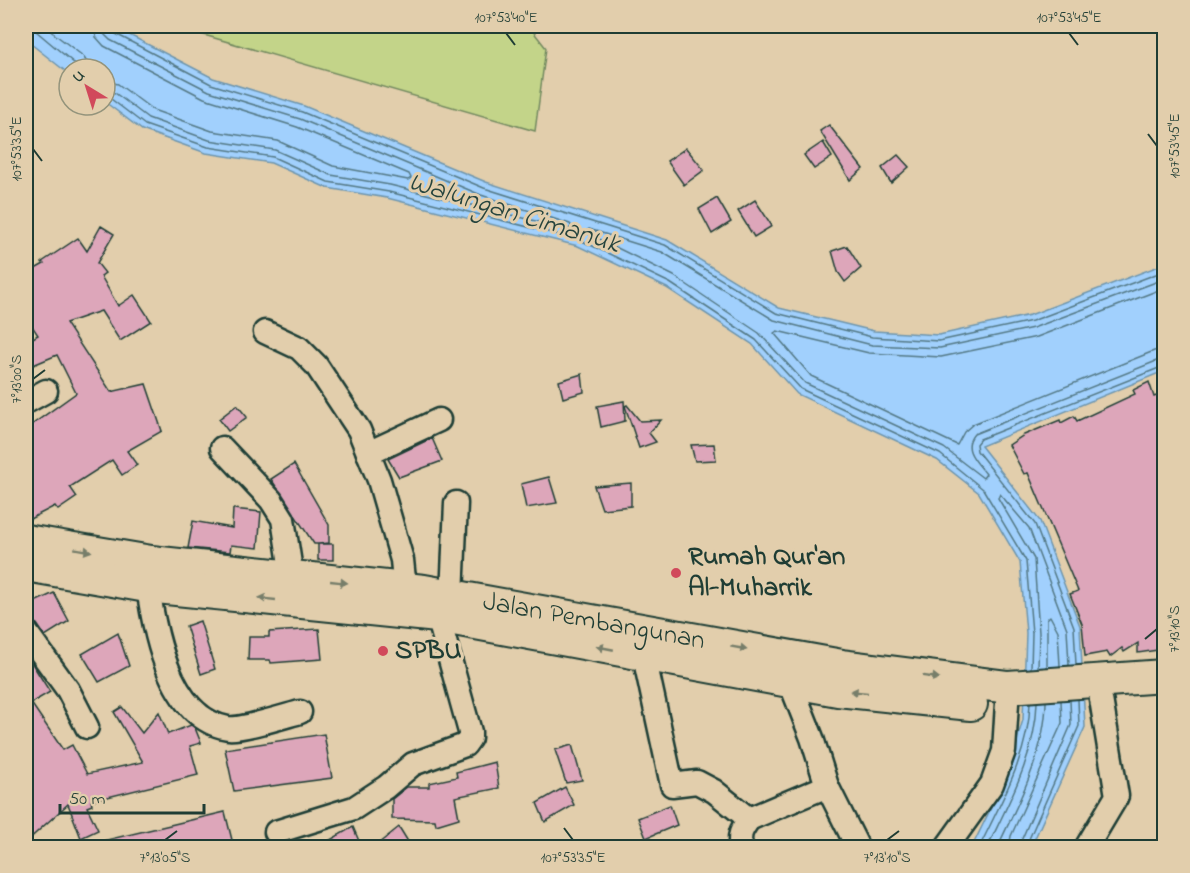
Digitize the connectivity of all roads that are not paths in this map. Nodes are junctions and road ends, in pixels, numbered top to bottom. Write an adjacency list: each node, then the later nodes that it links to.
1 (265, 332): 6 (street)
2 (46, 391): 3 (street)
3 (26, 402)
4 (440, 420): 6 (street)
5 (222, 448): 10 (street)
6 (368, 453): 11 (street)
7 (456, 503): 12 (street)
8 (26, 560): 9 (main road, Jalan Pembangunan)
9 (146, 574): 10 (main road, Jalan Pembangunan); 12 (main road, Jalan Pembangunan, one-way to 9); 20 (street)
10 (292, 577): 11 (main road, Jalan Pembangunan, one-way to 11)
11 (405, 589): 12 (main road, Jalan Pembangunan)
12 (443, 602): 14 (main road, Jalan Pembangunan, one-way to 12); 19 (main road, Jalan Pembangunan, one-way to 19); 24 (street)
13 (26, 632): 21 (street)
14 (644, 656): 16 (main road, Jalan Pembangunan); 23 (street)
15 (1164, 676): 17 (main road, Jalan Pembangunan)
16 (790, 681): 19 (main road, Jalan Pembangunan, one-way to 16); 22 (street)
17 (1092, 694): 18 (main road, Jalan Pembangunan); 19 (main road, Jalan Pembangunan); 28 (street)
18 (1164, 694)
19 (1015, 696): 27 (street)
20 (300, 712)
21 (87, 727)
22 (827, 786): 23 (street); 26 (street)
23 (749, 819): 25 (street)
24 (276, 832)
25 (742, 848)
26 (858, 848)
27 (946, 848)
28 (1086, 848)

